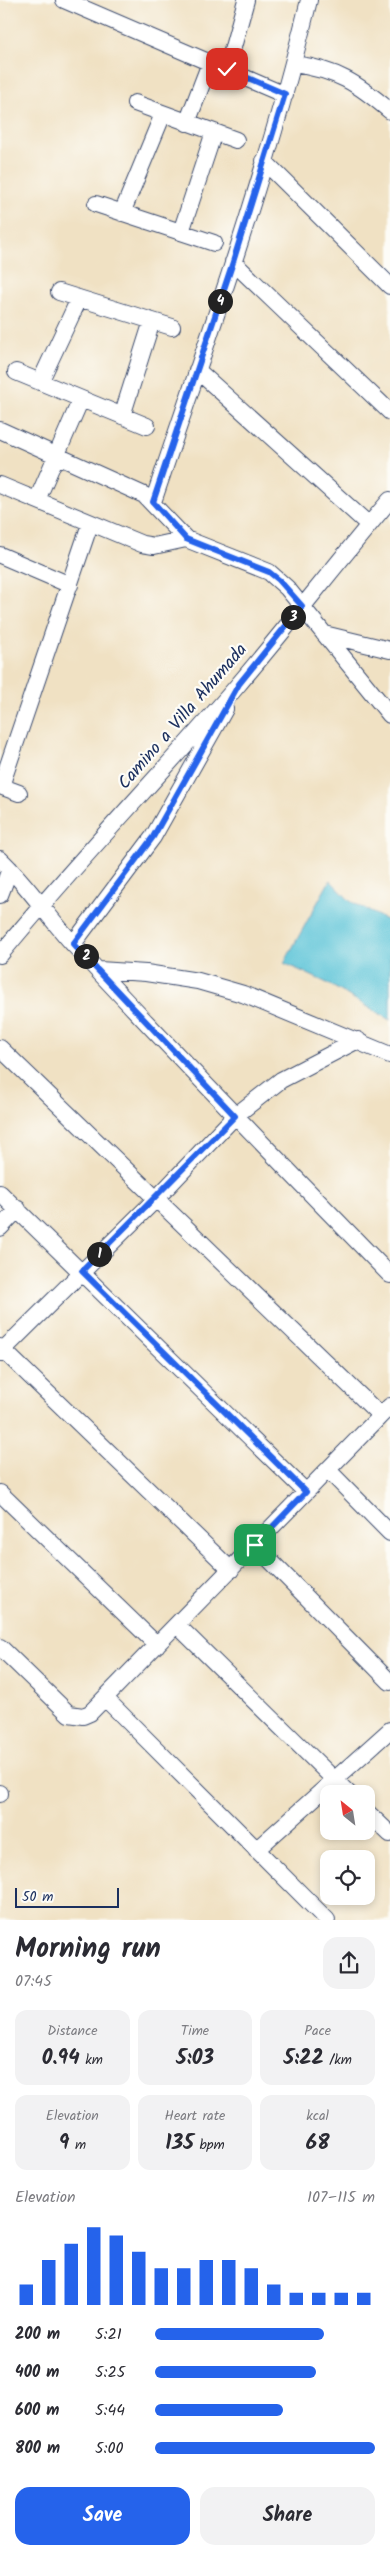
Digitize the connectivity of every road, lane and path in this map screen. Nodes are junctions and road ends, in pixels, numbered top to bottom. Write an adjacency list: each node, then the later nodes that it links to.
1 (64, 0): 4 (street)
2 (246, 0): 6 (street)
3 (309, 0): 5 (street)
4 (210, 63): 6 (street); 11 (street)
5 (294, 64): 7 (street); 9 (street)
6 (227, 69): 7 (street)
7 (285, 94): 14 (street)
8 (135, 103): 10 (street)
9 (390, 111)
10 (163, 114): 11 (street); 16 (street)
11 (186, 123): 12 (street)
12 (214, 132): 13 (street); 17 (street)
13 (236, 140)
14 (264, 162): 19 (street); 20 (street)
15 (96, 204): 16 (street)
16 (122, 213): 17 (street)
17 (181, 232): 18 (street)
18 (214, 243)
19 (233, 262): 25 (street); 29 (street)
20 (390, 286)
21 (59, 292): 22 (street)
22 (79, 299): 23 (street); 27 (street)
23 (152, 321): 24 (street); 30 (street)
24 (172, 327)
25 (198, 370): 37 (street); 39 (street)
26 (16, 372): 27 (street)
27 (40, 382): 28 (street)
28 (81, 400): 30 (street); 33 (street)
29 (390, 412)
30 (122, 416): 31 (street)
31 (147, 426)
32 (0, 430): 33 (street)
33 (57, 455): 35 (street); 37 (street)
34 (0, 485): 35 (street)
35 (36, 500): 38 (street)
36 (390, 500): 39 (street, Camino a Villa Ahumada)
37 (153, 502): 40 (street)
38 (90, 524): 40 (street); 42 (street)
39 (368, 525): 43 (street, Camino a Villa Ahumada)
40 (186, 539): 43 (street)
41 (0, 556): 42 (street)
42 (70, 585): 48 (street)
43 (302, 606): 44 (street); 46 (street, Camino a Villa Ahumada)
44 (324, 634): 45 (street); 47 (street)
45 (390, 650)
46 (239, 684): 52 (street, Camino a Villa Ahumada); 53 (street)
47 (390, 714)
48 (1, 786): 49 (street)
49 (19, 793)
50 (5, 864): 51 (street); 52 (street)
51 (0, 895)
52 (42, 904): 53 (street); 54 (street, Camino a Villa Ahumada)
53 (73, 944): 55 (street)
54 (0, 955)
55 (100, 970): 56 (street); 59 (street)
56 (358, 1040): 58 (street); 59 (street)
57 (0, 1048): 61 (street)
58 (390, 1055)
59 (235, 1116): 61 (street); 65 (street)
60 (0, 1193): 62 (street)
61 (156, 1199): 64 (street); 67 (street)
62 (18, 1209): 63 (street); 64 (street)
63 (0, 1228)
64 (82, 1271): 66 (street); 69 (street)
65 (390, 1275)
66 (1, 1350): 73 (street)
67 (385, 1411): 68 (street)
68 (328, 1470): 69 (street); 71 (street)
69 (306, 1492): 72 (street)
70 (0, 1493): 75 (street)
71 (390, 1532)
72 (255, 1545): 73 (street); 77 (street)
73 (232, 1570): 74 (street)
74 (177, 1626): 75 (street); 80 (street)
75 (157, 1645): 78 (street)
76 (0, 1647): 78 (street)
77 (390, 1682)
78 (105, 1698): 84 (street)
79 (390, 1730): 80 (street)
80 (335, 1780): 81 (street); 84 (street)
81 (340, 1785)
82 (375, 1820): 83 (street)
83 (390, 1834)
84 (256, 1850): 85 (street)
85 (327, 1920)

